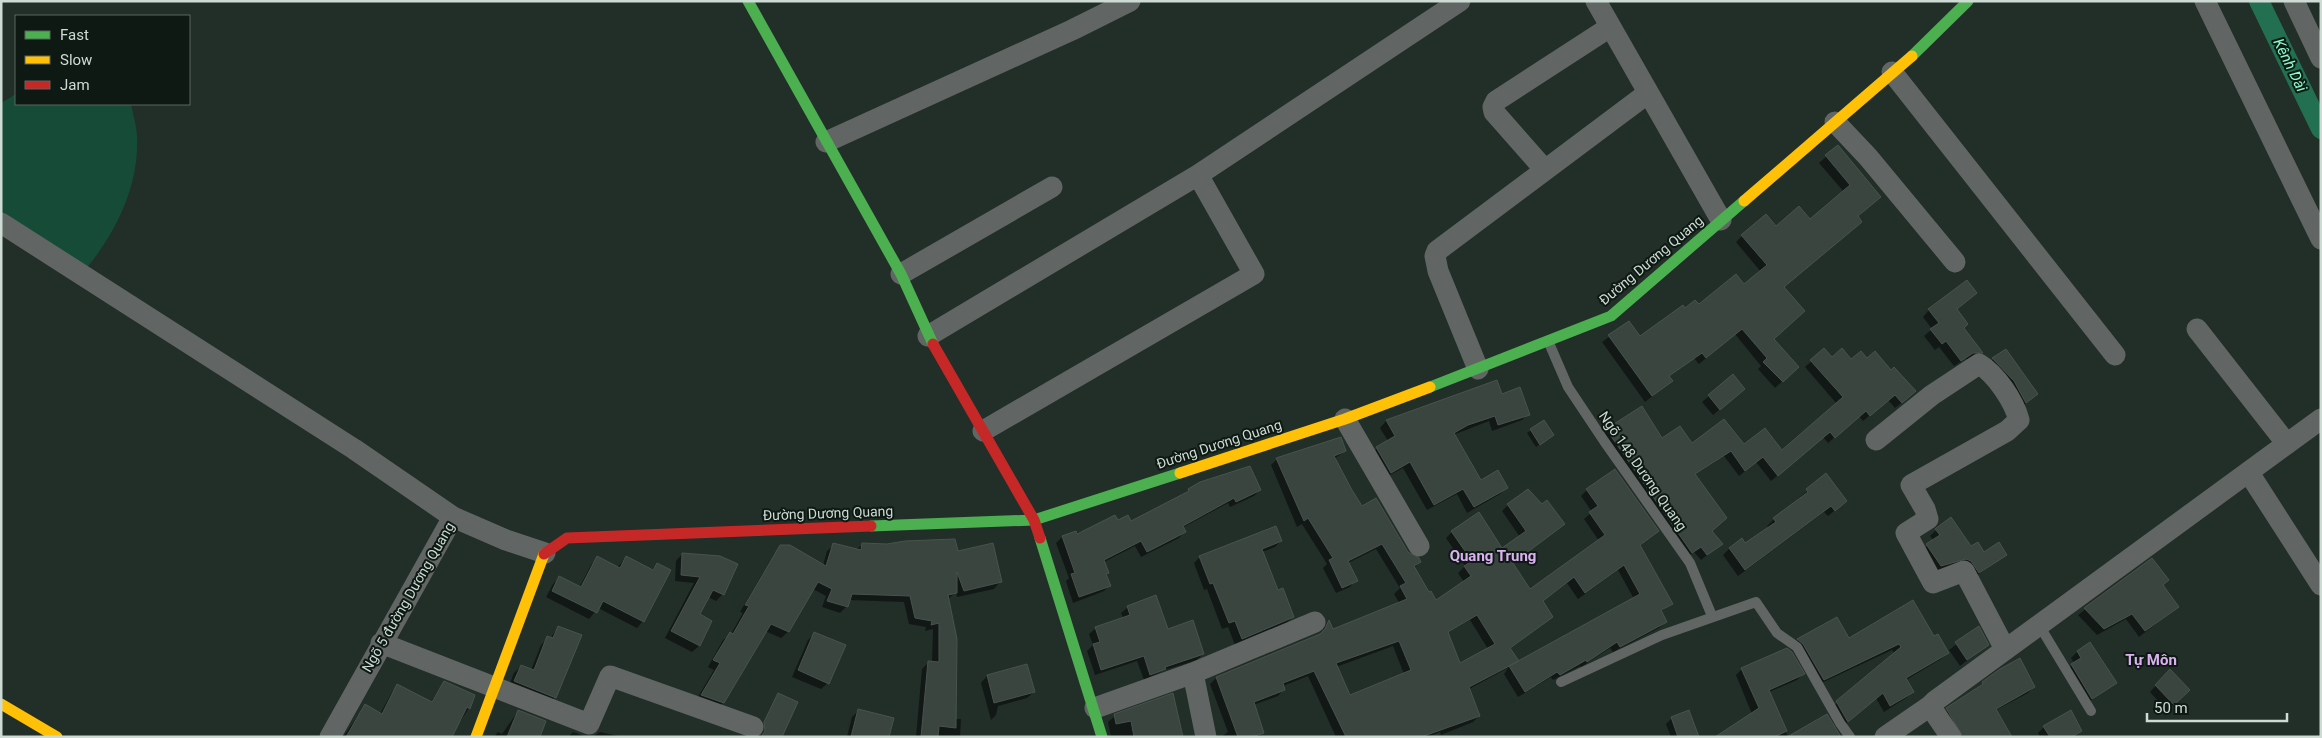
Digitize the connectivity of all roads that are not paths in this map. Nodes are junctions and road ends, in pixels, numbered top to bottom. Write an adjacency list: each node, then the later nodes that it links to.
1 (748, 1): 13 (street)
2 (1130, 1): 13 (street)
3 (1460, 1): 15 (street)
4 (1596, 1): 8 (street)
5 (1968, 1): 10 (street, Đường Dương Quang)
6 (2205, 1): 19 (street)
7 (2294, 1): 9 (street)
8 (1610, 27): 11 (street); 14 (street)
9 (2321, 58)
10 (1892, 72): 12 (street, Đường Dương Quang); 25 (street)
11 (1648, 92): 14 (street); 17 (street)
12 (1835, 122): 17 (street, Đường Dương Quang); 20 (street)
13 (826, 142): 21 (street)
14 (1545, 170): 26 (street)
15 (1198, 175): 23 (street); 29 (street)
16 (1052, 187): 21 (street)
17 (1721, 220): 24 (street, Đường Dương Quang)
18 (1, 223): 33 (street)
19 (2321, 239)
20 (1955, 262)
21 (901, 274): 23 (street)
22 (2197, 329): 31 (street)
23 (928, 336): 29 (street)
24 (1549, 342): 26 (street, Đường Dương Quang); 38 (lane, Ngõ 148 Dương Quang)
25 (2115, 355)
26 (1478, 369): 27 (street, Đường Dương Quang)
27 (1345, 419): 34 (street, Đường Dương Quang); 35 (street)
28 (2321, 419): 31 (street)
29 (983, 431): 34 (street)
30 (1876, 440): 42 (street)
31 (2287, 444): 32 (street)
32 (2249, 473): 37 (street); 40 (street)
33 (452, 517): 36 (street, Ngõ 5 đường Dương Quang); 41 (street, Ngõ 5 đường Dương Quang)
34 (1034, 520): 36 (street, Đường Dương Quang); 48 (street)
35 (1419, 546)
36 (546, 553): 45 (street)
37 (2321, 585)
38 (1712, 616): 44 (lane); 56 (lane)
39 (1315, 622): 43 (street)
40 (2039, 624): 42 (street); 49 (lane)
41 (381, 643): 45 (street); 52 (street, Ngõ 5 đường Dương Quang)
42 (2005, 649): 47 (street)
43 (1193, 673): 48 (street); 55 (street)
44 (1562, 682)
45 (495, 687): 50 (street); 53 (street)
46 (1, 704): 51 (street)
47 (1930, 706): 57 (street); 58 (street)
48 (1094, 708): 54 (street)
49 (2091, 711)
50 (753, 727)
51 (57, 737)
52 (330, 737)
53 (476, 737)
54 (1102, 737)
55 (1206, 737)
56 (1850, 737)
57 (1885, 737)
58 (1951, 737)

